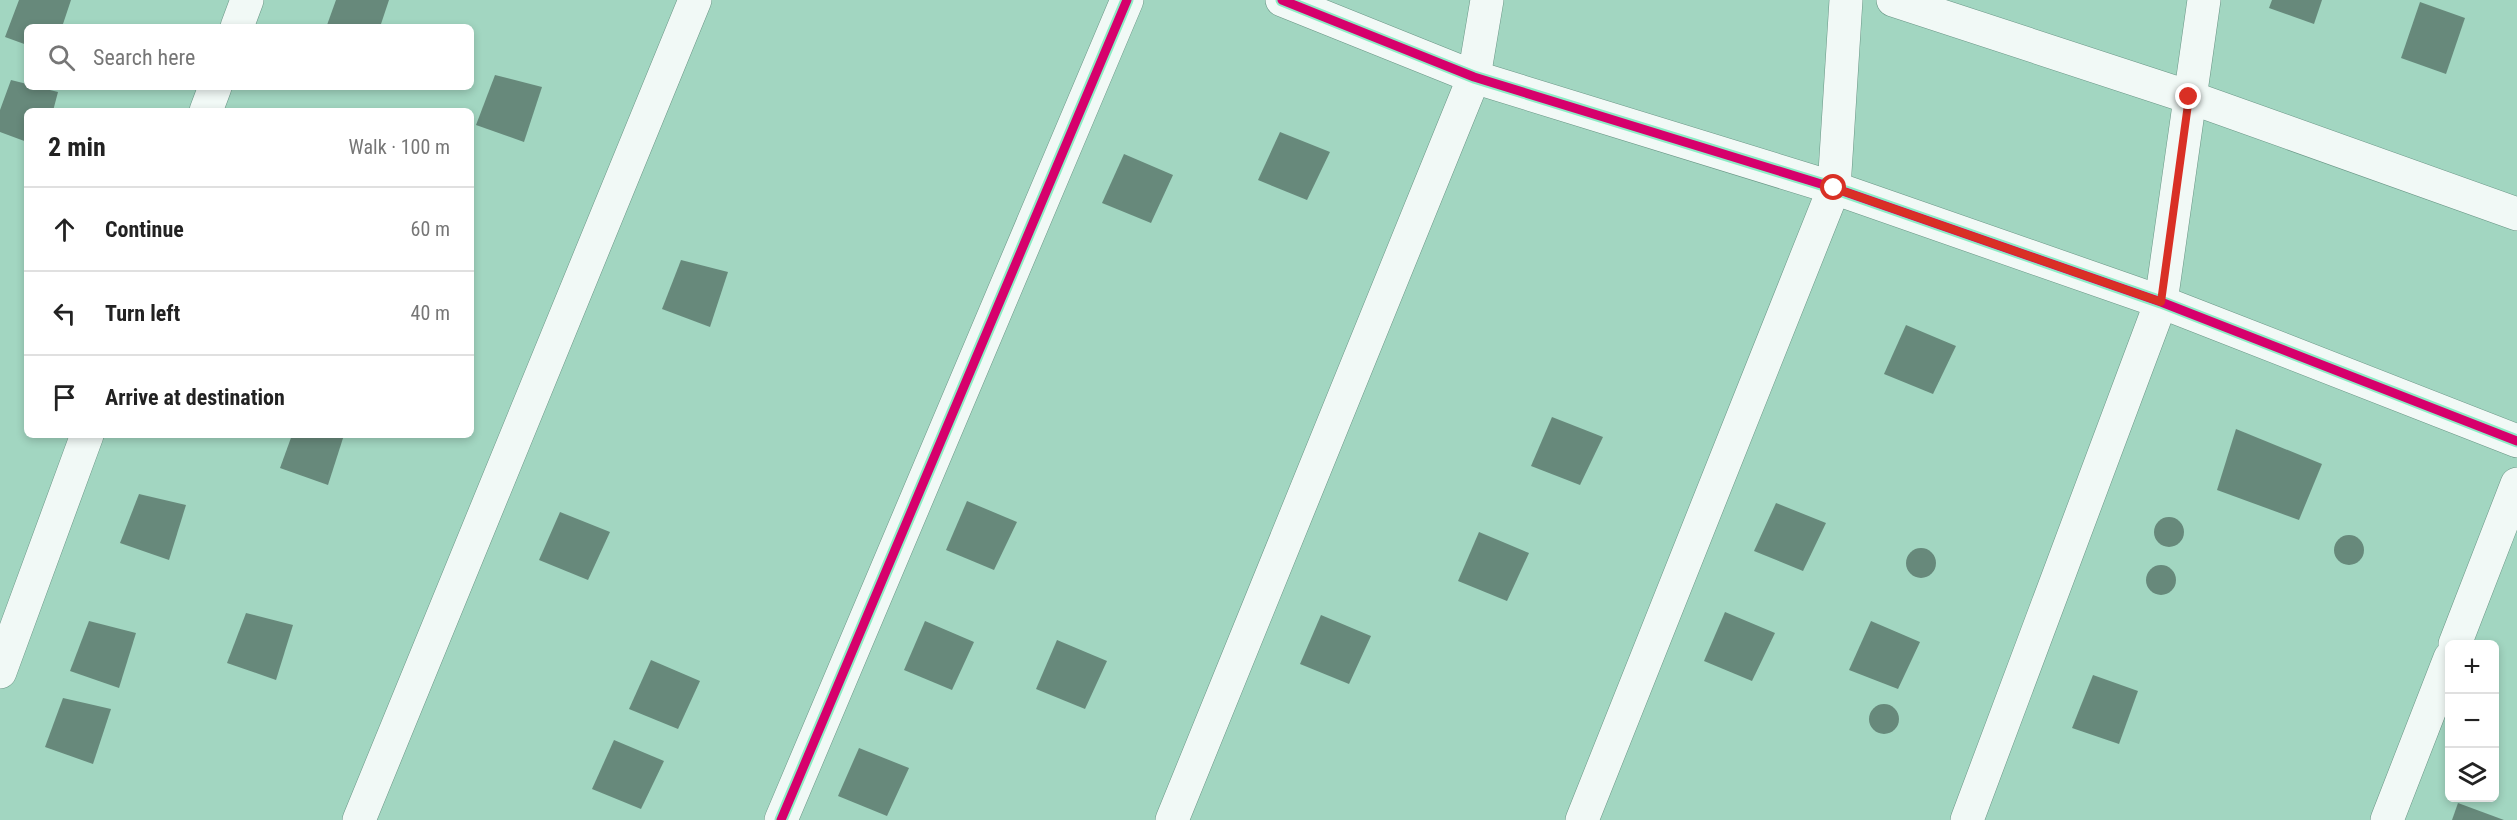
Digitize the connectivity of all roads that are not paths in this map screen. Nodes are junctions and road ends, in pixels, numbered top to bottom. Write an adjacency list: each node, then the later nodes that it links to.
1 (247, 0): 9 (street)
2 (695, 0): 23 (street)
3 (1127, 0): 24 (street)
4 (1282, 0): 10 (street)
5 (1487, 0): 10 (street)
6 (1846, 0): 14 (street)
7 (1893, 0): 12 (street)
8 (2204, 0): 12 (street)
9 (238, 24)
10 (1474, 77): 14 (street); 25 (street)
11 (214, 90): 13 (street)
12 (2189, 97): 15 (street); 16 (street)
13 (208, 108)
14 (1834, 188): 16 (street); 26 (street)
15 (2517, 214)
16 (2161, 302): 18 (street); 27 (street)
17 (86, 438): 22 (street)
18 (2517, 441)
19 (2517, 484): 20 (street)
20 (2457, 640)
21 (2445, 671): 28 (street)
22 (0, 672)
23 (359, 820)
24 (781, 820)
25 (1172, 820)
26 (1582, 820)
27 (1967, 820)
28 (2387, 820)

